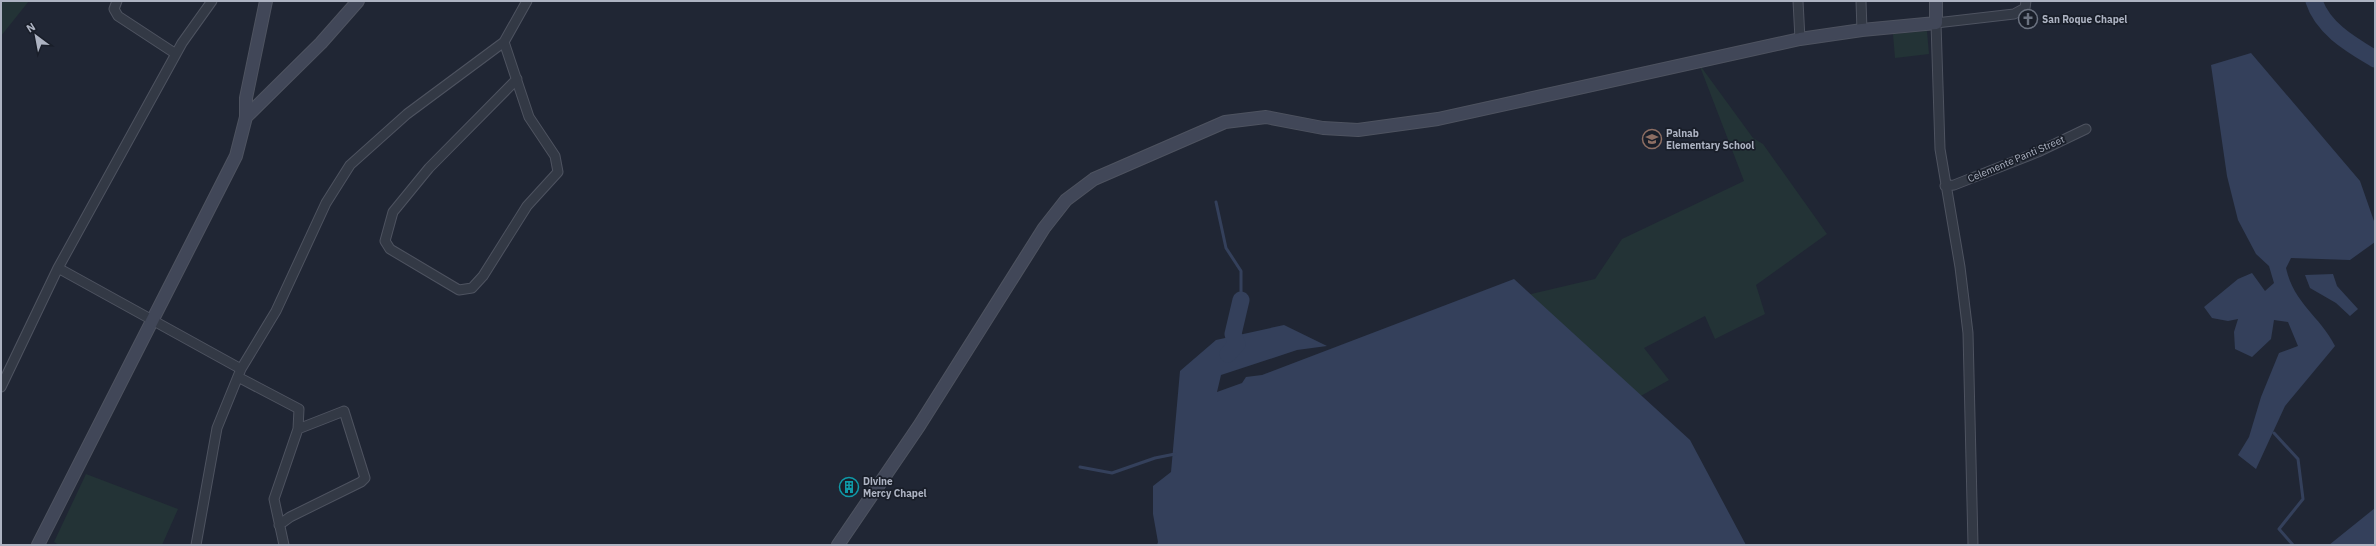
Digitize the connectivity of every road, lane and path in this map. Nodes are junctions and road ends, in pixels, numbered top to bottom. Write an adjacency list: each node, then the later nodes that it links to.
1 (117, 1): 14 (street)
2 (212, 1): 14 (street)
3 (266, 1): 16 (street)
4 (358, 1): 16 (street)
5 (527, 1): 13 (street)
6 (1798, 1): 12 (street)
7 (1861, 1): 11 (street)
8 (1936, 1): 10 (street)
9 (2026, 1): 10 (street)
10 (1936, 24): 11 (street); 18 (street)
11 (1862, 30): 12 (street)
12 (1800, 39): 28 (street)
13 (504, 42): 15 (street); 21 (street)
14 (176, 54): 19 (street)
15 (517, 79): 15 (street)
16 (246, 117): 20 (street)
17 (2086, 128): 18 (street, Celemente Panti Street)
18 (1945, 186): 29 (street)
19 (58, 268): 20 (street); 22 (street)
20 (151, 320): 21 (street); 25 (street)
21 (239, 373): 23 (street); 26 (street)
22 (1, 386)
23 (298, 429): 24 (street); 24 (street)
24 (279, 524): 27 (street)
25 (38, 545)
26 (196, 545)
27 (284, 545)
28 (838, 545)
29 (1973, 545)

